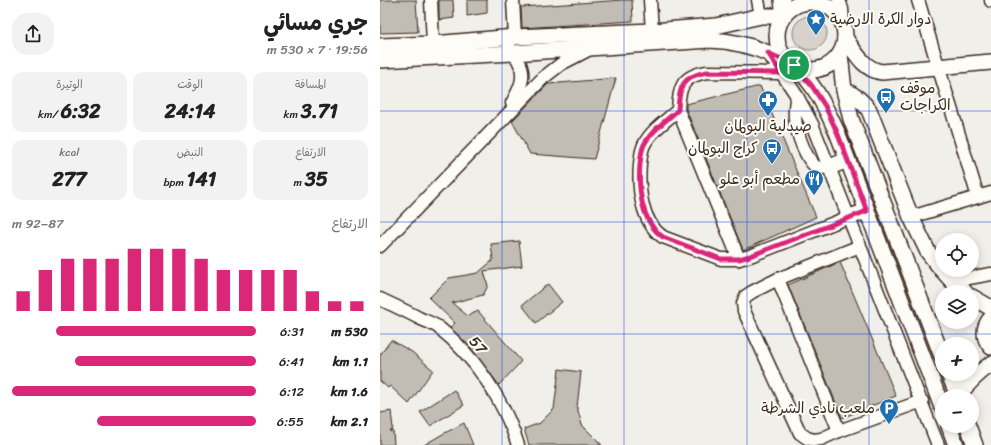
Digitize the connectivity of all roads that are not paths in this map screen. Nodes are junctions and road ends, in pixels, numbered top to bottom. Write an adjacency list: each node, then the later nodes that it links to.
1 (430, 0): 14 (street)
2 (513, 0): 13 (street)
3 (650, 0): 11 (street)
4 (758, 0): 9 (street)
5 (782, 0): 10 (main road)
6 (839, 0): 12 (street)
7 (918, 0): 21 (street)
8 (815, 1): 10 (main road); 12 (main road)
9 (761, 16): 10 (main road); 11 (main road)
10 (784, 16): 22 (main road)
11 (652, 31): 13 (main road)
12 (844, 31): 18 (main road); 21 (main road)
13 (515, 37): 14 (main road); 17 (street)
14 (433, 44): 15 (main road)
15 (380, 46)
16 (592, 48): 17 (main road); 22 (main road); 26 (street)
17 (513, 53): 19 (main road); 26 (street)
18 (840, 54): 22 (main road); 23 (main road)
19 (380, 60)
20 (991, 62): 21 (main road)
21 (938, 67): 30 (street)
22 (788, 69): 24 (street); 25 (street); 27 (main road)
23 (844, 90): 33 (main road); 47 (main road)
24 (797, 96): 28 (street); 28 (street)
25 (678, 110): 36 (street); 36 (street)
26 (506, 116): 34 (street)
27 (847, 160): 28 (main road); 31 (main road)
28 (830, 167): 32 (street)
29 (991, 193): 30 (street)
30 (978, 197): 33 (street)
31 (867, 211): 32 (main road); 50 (main road)
32 (849, 217): 35 (street); 36 (street)
33 (911, 217): 37 (main road)
34 (380, 246)
35 (860, 246): 40 (street); 52 (street)
36 (739, 259)
37 (935, 261)
38 (991, 274): 41 (street)
39 (948, 277): 41 (main road)
40 (778, 279): 53 (street); 53 (street)
41 (952, 281): 42 (main road)
42 (957, 285)
43 (380, 299): 56 (street, 57)
44 (979, 301): 45 (main road)
45 (991, 308)
46 (991, 318): 48 (main road)
47 (935, 338)
48 (991, 347)
49 (991, 364): 51 (main road)
50 (935, 389)
51 (963, 389)
52 (922, 401): 53 (street); 57 (street)
53 (839, 431)
54 (952, 433): 58 (main road)
55 (971, 433): 59 (main road)
56 (518, 445)
57 (938, 445)
58 (956, 445)
59 (975, 445)

